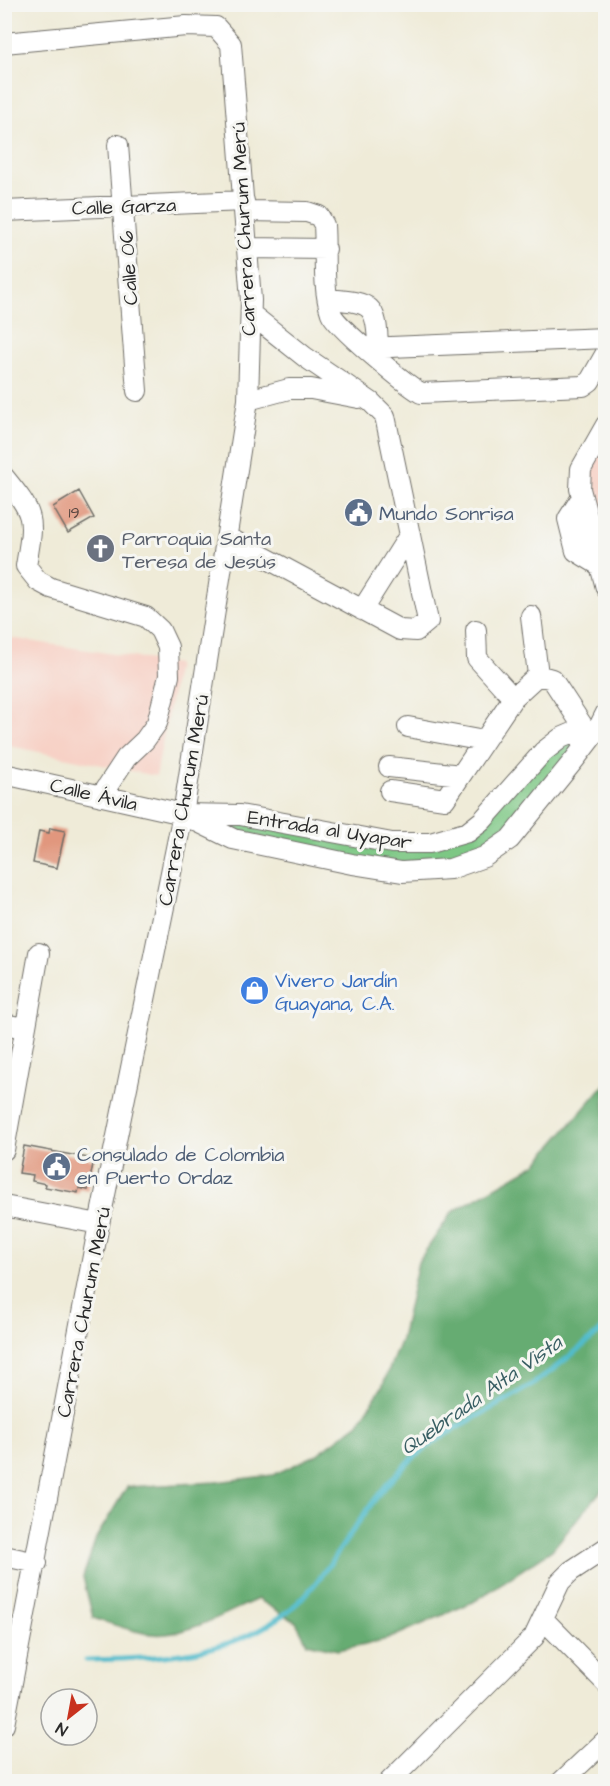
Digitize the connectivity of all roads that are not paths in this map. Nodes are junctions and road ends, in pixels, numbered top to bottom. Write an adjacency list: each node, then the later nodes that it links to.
1 (4, 43): 4 (street, Carrera Churum Merú)
2 (118, 146): 3 (street, Calle 06)
3 (124, 206): 4 (street, Calle Garza); 5 (street, Calle Garza); 15 (street, Calle 06)
4 (244, 206): 6 (street, Carrera Churum Merú); 7 (street, Calle Garza)
5 (4, 211)
6 (248, 248): 7 (street); 9 (street, Carrera Churum Merú)
7 (326, 249): 8 (street)
8 (328, 299): 11 (street); 11 (street)
9 (251, 314): 13 (street); 16 (street, Carrera Churum Merú)
10 (606, 338): 11 (street)
11 (372, 347): 12 (street)
12 (606, 353)
13 (305, 357): 14 (street); 17 (street)
14 (300, 389): 16 (street); 17 (street)
15 (136, 391)
16 (248, 399): 21 (street, Carrera Churum Merú)
17 (368, 400): 20 (street)
18 (606, 425): 22 (street)
19 (4, 477): 35 (street)
20 (410, 534): 23 (street); 23 (street)
21 (227, 537): 23 (street); 36 (street, Carrera Churum Merú)
22 (606, 588)
23 (362, 610)
24 (531, 616): 26 (street)
25 (476, 630): 27 (street)
26 (538, 675): 27 (street); 28 (street)
27 (513, 698): 30 (street)
28 (596, 724): 36 (street, Entrada al Uyapar); 36 (street, Entrada al Uyapar)
29 (408, 727): 30 (street)
30 (484, 741): 33 (street)
31 (389, 767): 33 (street)
32 (4, 774): 35 (street, Calle Ávila)
33 (461, 775): 34 (street)
34 (390, 790)
35 (101, 796): 36 (street, Calle Ávila)
36 (183, 814): 42 (street, Carrera Churum Merú)
37 (39, 953): 39 (street)
38 (4, 1024): 39 (street)
39 (24, 1028): 40 (street)
40 (4, 1150)
41 (4, 1206): 42 (street)
42 (99, 1224): 45 (street, Carrera Churum Merú)
43 (606, 1548): 46 (street)
44 (4, 1556): 45 (street)
45 (36, 1566): 47 (street); 49 (street)
46 (544, 1620): 48 (street); 51 (street)
47 (4, 1647)
48 (606, 1683)
49 (5, 1723)
50 (606, 1740): 52 (street)
51 (388, 1782)
52 (561, 1782)

